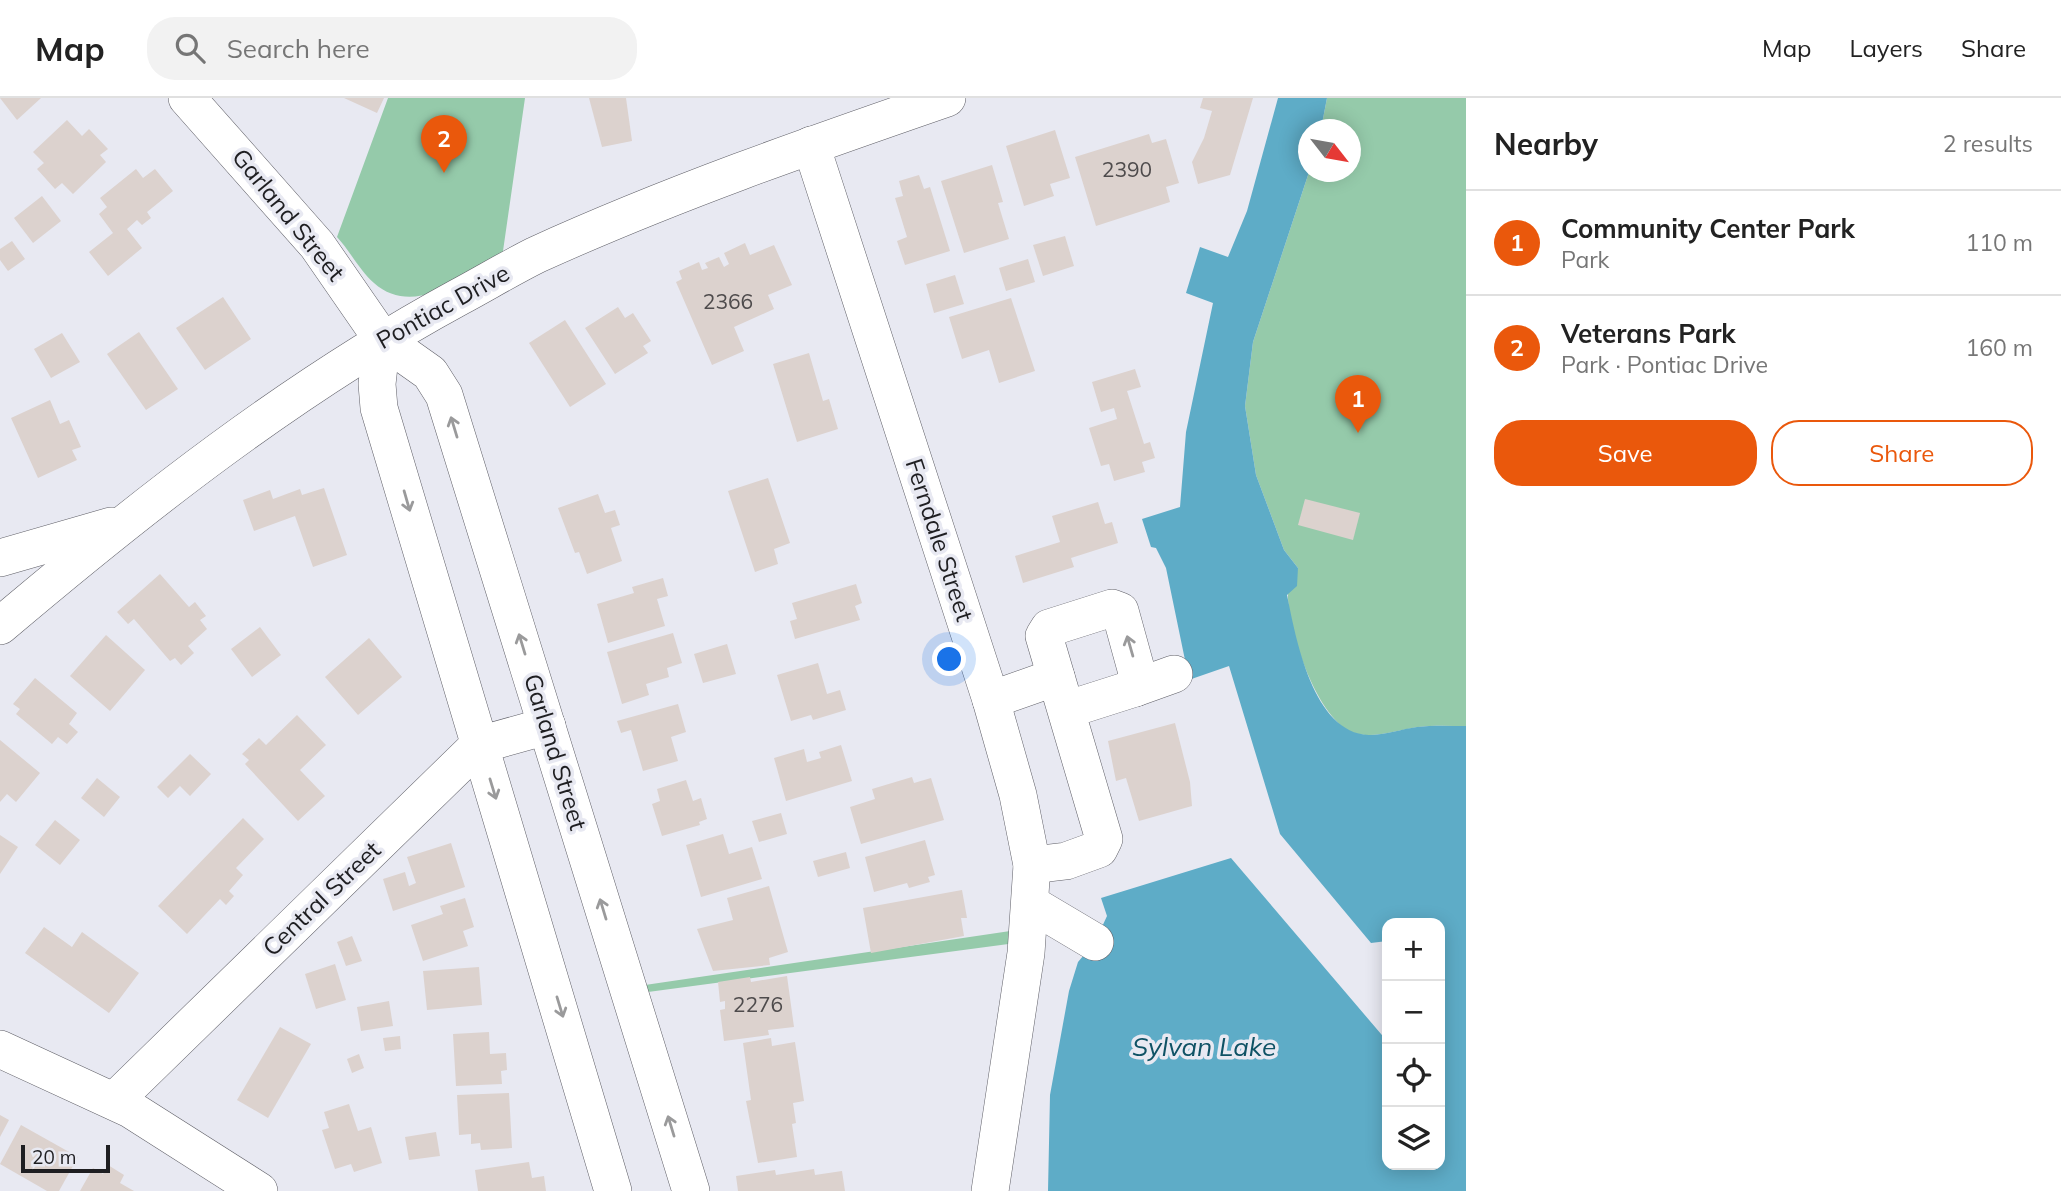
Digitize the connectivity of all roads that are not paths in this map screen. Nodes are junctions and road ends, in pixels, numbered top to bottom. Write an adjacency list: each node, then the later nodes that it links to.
1 (187, 98): 4 (street, Garland Street)
2 (947, 98): 3 (street, Pontiac Drive)
3 (811, 145): 4 (street, Pontiac Drive); 11 (street, Ferndale Street)
4 (382, 339): 5 (street, Pontiac Drive); 12 (street, Garland Street, one-way to 4); 13 (street, one-way to 13)
5 (122, 523): 6 (street); 7 (street, Pontiac Drive)
6 (0, 558)
7 (0, 626)
8 (1174, 674): 9 (street)
9 (1135, 688): 10 (street); 10 (street, one-way to 10)
10 (1061, 693): 11 (street); 14 (street)
11 (991, 700): 14 (street, Ferndale Street)
12 (547, 726): 13 (street, Central Street); 21 (street, Garland Street, one-way to 12)
13 (479, 745): 18 (street, Central Street); 20 (street, one-way to 20)
14 (1032, 865): 15 (street, Ferndale Street)
15 (1031, 904): 16 (street); 22 (street, Ferndale Street)
16 (1095, 942)
17 (0, 1049): 18 (street)
18 (114, 1101): 19 (street)
19 (259, 1191)
20 (613, 1191)
21 (691, 1191)
22 (990, 1191)

